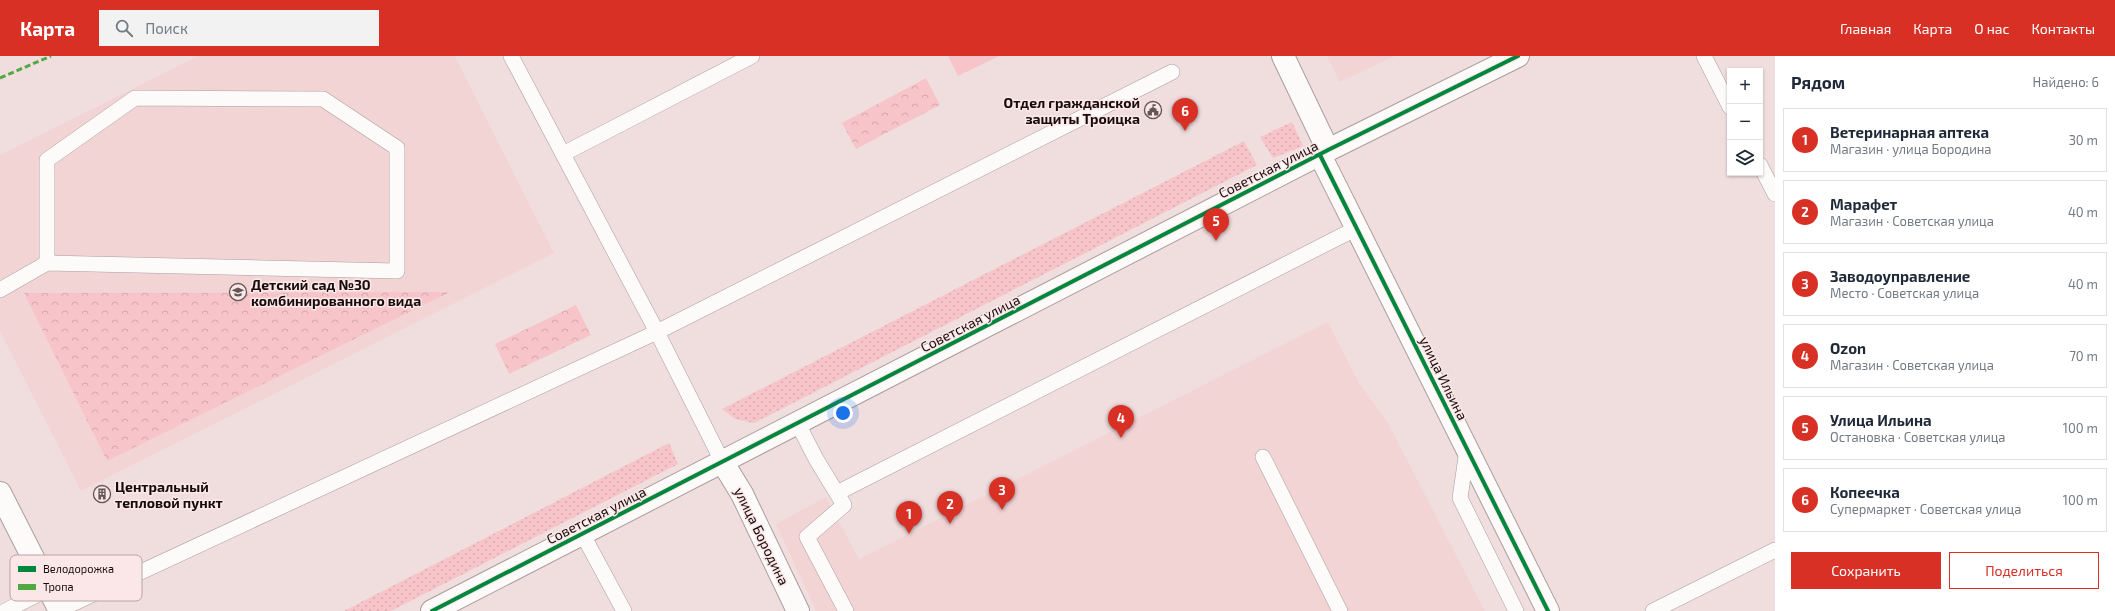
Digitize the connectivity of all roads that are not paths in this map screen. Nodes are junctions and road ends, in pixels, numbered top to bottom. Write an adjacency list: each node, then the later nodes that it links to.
1 (511, 56): 9 (lane)
2 (752, 56): 9 (lane)
3 (1283, 56): 8 (street, улица Ильина)
4 (1518, 56): 8 (street, Советская улица)
5 (1704, 56): 7 (lane)
6 (1172, 72): 15 (lane)
7 (1728, 104)
8 (1324, 153): 12 (street, улица Ильина); 16 (street, Советская улица)
9 (563, 154): 15 (lane)
10 (1763, 171): 11 (lane)
11 (1775, 194)
12 (1357, 228): 17 (street, улица Ильина); 21 (lane)
13 (47, 263): 13 (lane); 14 (lane)
14 (0, 290)
15 (657, 332): 19 (lane); 25 (lane)
16 (798, 424): 19 (street, Советская улица); 21 (lane)
17 (1467, 450): 36 (lane); 37 (street, улица Ильина)
18 (1263, 457): 35 (lane)
19 (723, 463): 22 (street, Советская улица); 33 (street, улица Бородина)
20 (0, 493): 24 (street)
21 (837, 493): 34 (lane)
22 (583, 534): 31 (street, Советская улица); 32 (lane)
23 (1775, 550): 38 (lane)
24 (31, 555)
25 (142, 571)
26 (25, 601): 30 (lane)
27 (54, 601): 29 (street)
28 (78, 601): 29 (lane)
29 (59, 610)
30 (5, 611)
31 (432, 611)
32 (624, 611)
33 (798, 611)
34 (846, 611)
35 (1340, 611)
36 (1516, 611)
37 (1548, 611)
38 (1653, 611)

